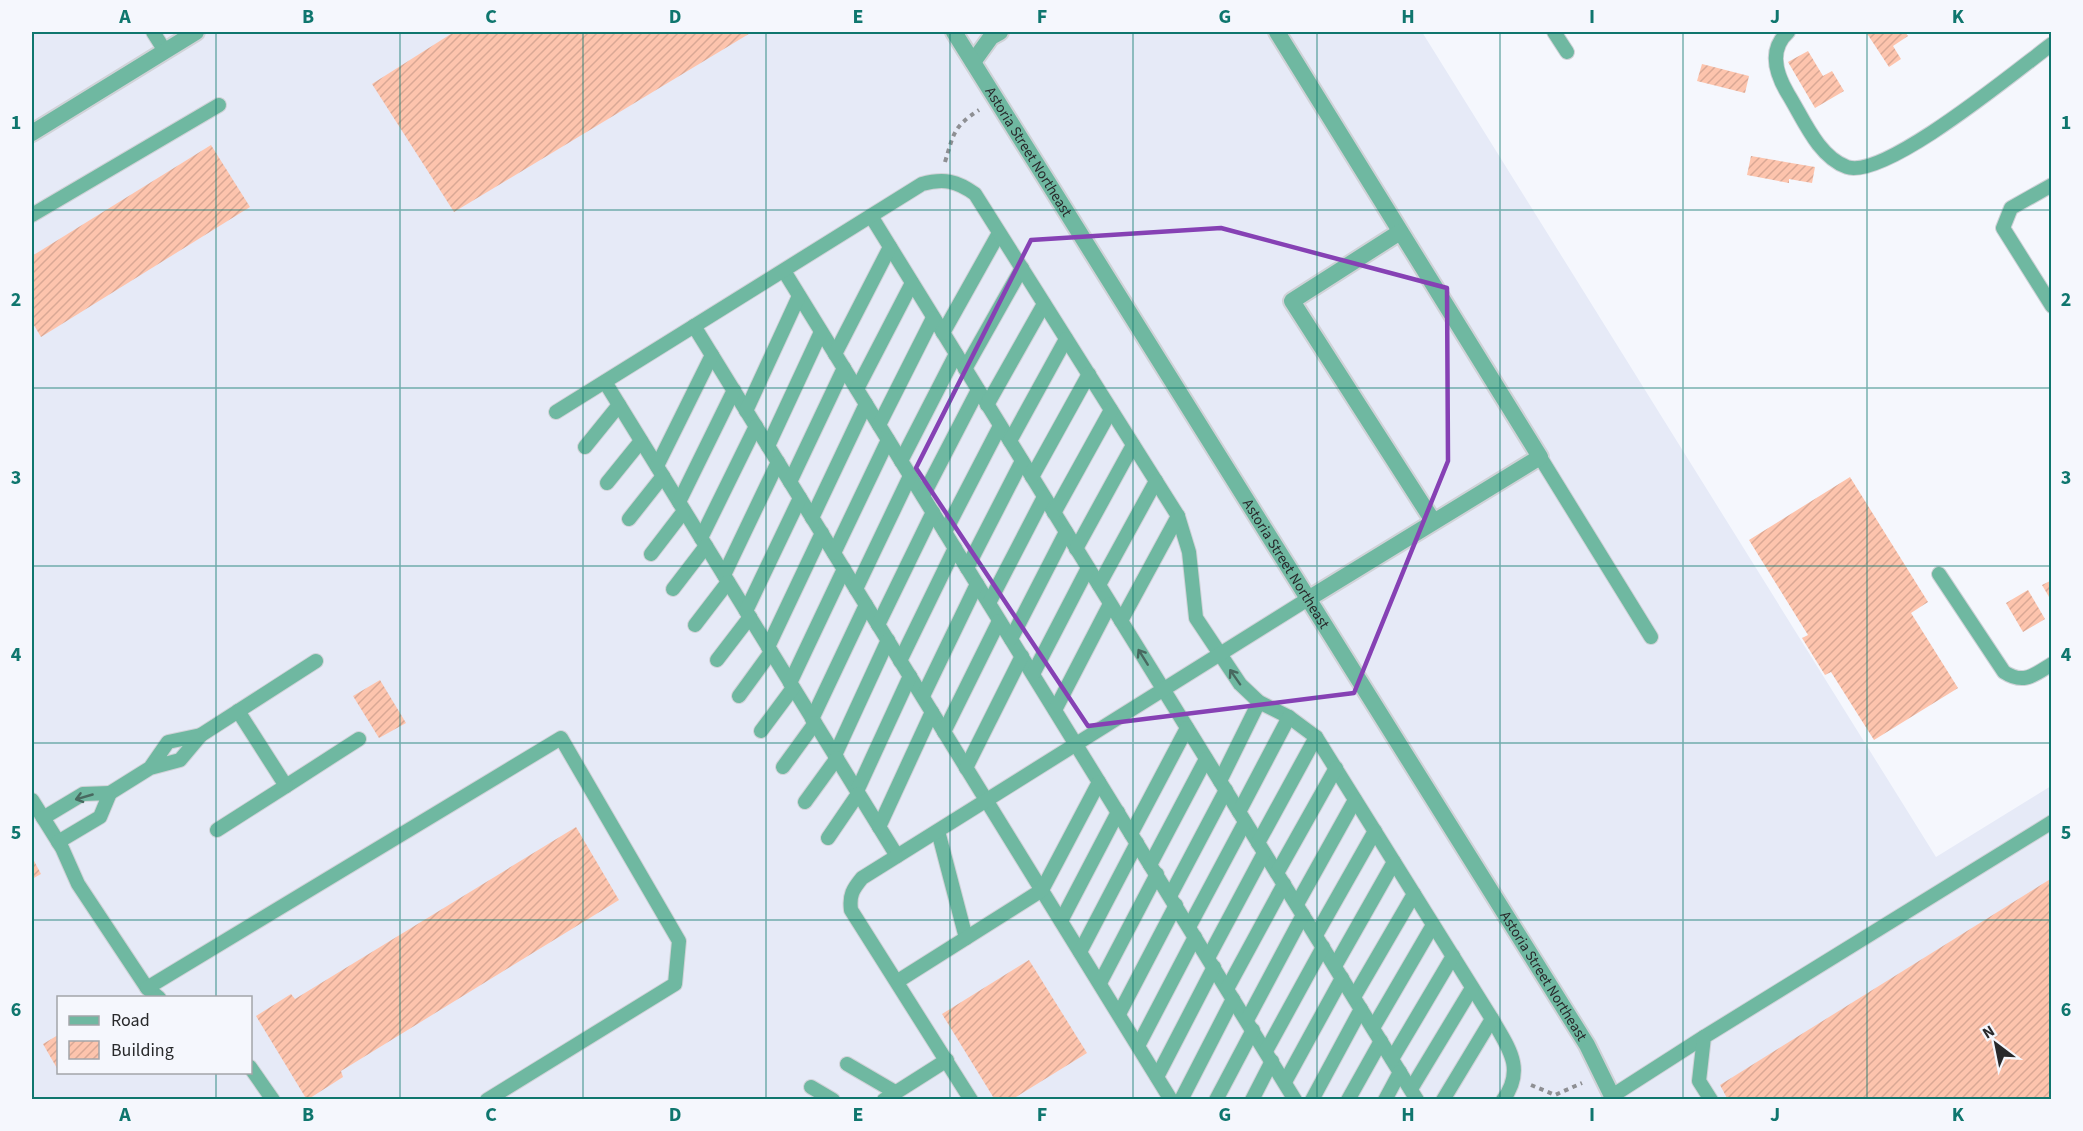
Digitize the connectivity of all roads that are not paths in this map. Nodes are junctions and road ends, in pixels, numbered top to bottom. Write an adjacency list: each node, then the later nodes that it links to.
1 (153, 32): 9 (lane)
2 (196, 32): 9 (street)
3 (954, 32): 11 (street, Astoria Street Northeast)
4 (1000, 32): 11 (street)
5 (1277, 32): 17 (street)
6 (1554, 32): 10 (lane)
7 (1788, 32): 8 (lane)
8 (2052, 44)
9 (165, 51): 13 (street)
10 (1567, 52)
11 (974, 62): 93 (street, Astoria Street Northeast)
12 (219, 105): 15 (lane)
13 (34, 128)
14 (2052, 185): 25 (lane)
15 (32, 215)
16 (871, 216): 18 (lane); 19 (lane); 21 (lane)
17 (1400, 231): 56 (street); 75 (street)
18 (999, 233): 20 (lane); 29 (lane)
19 (890, 247): 22 (lane); 31 (lane)
20 (1022, 268): 24 (lane); 35 (lane)
21 (784, 271): 23 (lane); 27 (lane)
22 (912, 283): 26 (lane); 38 (lane)
23 (799, 296): 28 (lane); 45 (lane)
24 (1044, 304): 30 (lane); 43 (lane)
25 (2052, 306)
26 (933, 318): 29 (lane); 47 (lane)
27 (694, 326): 33 (lane); 37 (lane)
28 (821, 332): 31 (lane); 54 (lane)
29 (943, 333): 32 (lane)
30 (1066, 339): 36 (lane); 52 (lane)
31 (835, 354): 34 (lane)
32 (956, 354): 35 (lane); 57 (lane)
33 (712, 355): 39 (lane); 60 (lane)
34 (844, 368): 38 (lane); 64 (lane)
35 (965, 369): 40 (lane)
36 (1089, 374): 44 (lane); 62 (lane)
37 (605, 382): 42 (lane); 46 (lane)
38 (857, 389): 41 (lane)
39 (734, 390): 45 (lane); 69 (lane)
40 (978, 390): 43 (lane); 66 (lane)
41 (866, 404): 47 (lane); 73 (lane)
42 (619, 405): 51 (lane); 55 (lane)
43 (987, 405): 49 (lane)
44 (1111, 410): 53 (lane); 71 (lane)
45 (746, 411): 48 (lane)
46 (556, 412)
47 (879, 425): 50 (lane)
48 (756, 426): 54 (lane); 79 (lane)
49 (1000, 426): 52 (lane); 76 (lane)
50 (888, 440): 57 (lane); 82 (lane)
51 (641, 441): 60 (lane); 65 (lane)
52 (1010, 441): 58 (lane)
53 (1133, 445): 63 (lane); 81 (lane)
54 (768, 446): 59 (lane)
55 (585, 447)
56 (1540, 457): 75 (street); 102 (lane)
57 (901, 461): 61 (lane)
58 (1022, 461): 62 (lane); 84 (lane)
59 (778, 462): 64 (lane); 88 (lane)
60 (660, 471): 69 (lane); 74 (lane)
61 (910, 476): 66 (lane); 91 (lane)
62 (1032, 477): 67 (lane)
63 (1156, 481): 72 (lane); 90 (lane)
64 (790, 482): 68 (lane)
65 (607, 483)
66 (923, 496): 70 (lane)
67 (1044, 497): 71 (lane); 94 (lane)
68 (800, 498): 73 (lane); 97 (lane)
69 (682, 507): 79 (lane); 83 (lane)
70 (933, 512): 76 (lane); 101 (lane)
71 (1054, 513): 77 (lane)
72 (1178, 516): 99 (lane); 106 (lane)
73 (812, 518): 78 (lane)
74 (629, 519)
75 (1433, 521): 93 (street)
76 (945, 532): 80 (lane)
77 (1066, 532): 81 (lane); 103 (lane)
78 (822, 533): 82 (lane); 105 (lane)
79 (704, 542): 88 (lane); 92 (lane)
80 (955, 548): 84 (lane); 110 (lane)
81 (1076, 549): 85 (lane)
82 (834, 553): 86 (lane)
83 (651, 554)
84 (967, 567): 89 (lane)
85 (1088, 568): 90 (lane); 112 (lane)
86 (844, 569): 91 (lane); 114 (lane)
87 (1939, 574): 111 (lane)
88 (726, 578): 97 (lane); 100 (lane)
89 (977, 585): 94 (lane); 117 (lane)
90 (1099, 585): 95 (lane)
91 (856, 589): 96 (lane)
92 (673, 590)
93 (1308, 599): 106 (lane); 200 (street, Astoria Street Northeast)
94 (989, 603): 98 (lane)
95 (1110, 604): 99 (lane); 119 (lane)
96 (866, 605): 101 (lane); 123 (lane)
97 (748, 614): 105 (lane); 108 (lane)
98 (999, 621): 103 (lane); 126 (lane)
99 (1121, 621): 115 (lane, one-way to 99)
100 (695, 625)
101 (878, 625): 104 (lane)
102 (1652, 638)
103 (1011, 639): 107 (lane)
104 (888, 640): 110 (lane); 131 (lane)
105 (770, 650): 114 (lane); 116 (lane)
106 (1220, 654): 115 (lane); 118 (lane, one-way to 106)
107 (1022, 656): 112 (lane); 135 (lane)
108 (717, 660)
109 (316, 661): 120 (lane)
110 (900, 661): 113 (lane)
111 (2052, 664)
112 (1033, 674): 119 (lane)
113 (910, 676): 117 (lane); 140 (lane)
114 (792, 685): 123 (lane); 125 (lane)
115 (1164, 690): 124 (lane); 130 (lane)
116 (739, 696)
117 (922, 696): 121 (lane)
118 (1259, 702): 122 (lane); 139 (lane)
119 (1055, 710): 130 (lane)
120 (238, 711): 127 (lane); 138 (lane)
121 (932, 712): 126 (lane); 150 (lane)
122 (1289, 717): 128 (lane); 147 (lane)
123 (814, 721): 131 (lane); 133 (lane)
124 (1187, 728): 132 (lane); 155 (lane)
125 (761, 731)
126 (944, 732): 135 (lane)
127 (201, 735): 134 (lane); 134 (lane)
128 (1316, 737): 136 (lane); 157 (lane)
129 (359, 739): 138 (lane)
130 (1076, 744): 137 (lane); 143 (lane)
131 (836, 757): 140 (lane); 145 (lane)
132 (1206, 759): 139 (lane); 160 (lane)
133 (783, 767)
134 (150, 768): 141 (lane)
135 (966, 768): 143 (lane)
136 (1336, 768): 144 (lane); 161 (lane)
137 (1099, 782): 146 (lane); 162 (lane)
138 (286, 786): 151 (lane)
139 (1223, 786): 147 (lane); 164 (lane)
140 (857, 792): 150 (lane); 154 (lane)
141 (110, 793): 148 (lane, one-way to 148); 156 (lane)
142 (32, 800): 148 (lane)
143 (986, 800): 152 (lane); 162 (lane)
144 (1355, 800): 153 (lane); 165 (lane)
145 (806, 802)
146 (1118, 812): 155 (lane); 166 (lane)
147 (1242, 817): 157 (lane); 168 (lane)
148 (43, 818): 156 (lane)
149 (2052, 822): 186 (lane)
150 (879, 827): 158 (lane)
151 (217, 830)
152 (938, 831): 158 (lane); 169 (lane)
153 (1375, 831): 159 (lane); 170 (lane)
154 (828, 838)
155 (1134, 838): 160 (lane); 171 (lane)
156 (58, 842): 177 (lane)
157 (1261, 848): 161 (lane); 173 (lane)
158 (897, 856): 175 (lane)
159 (1394, 862): 163 (lane); 174 (lane)
160 (1154, 869): 164 (lane); 176 (lane)
161 (1281, 879): 165 (lane); 179 (lane)
162 (1042, 890): 166 (lane); 169 (lane)
163 (1414, 894): 167 (lane); 181 (lane)
164 (1173, 901): 168 (lane); 182 (lane)
165 (1300, 910): 170 (lane); 184 (lane)
166 (1061, 921): 171 (lane)
167 (1433, 925): 172 (lane); 185 (lane)
168 (1192, 932): 173 (lane); 188 (lane)
169 (966, 938): 175 (lane)
170 (1319, 941): 174 (lane); 189 (lane)
171 (1080, 952): 176 (lane)
172 (1453, 956): 178 (lane); 190 (lane)
173 (1211, 963): 179 (lane); 195 (lane)
174 (1338, 972): 181 (lane); 197 (lane)
175 (898, 981): 191 (lane)
176 (1100, 983): 182 (lane)
177 (147, 988): 180 (lane); 202 (lane)
178 (1472, 988): 183 (lane); 198 (lane)
179 (1230, 994): 184 (lane); 206 (lane)
180 (157, 996)
181 (1358, 1003): 185 (lane); 209 (lane)
182 (1119, 1014): 188 (lane)
183 (1492, 1019): 212 (lane); 213 (lane)
184 (1250, 1025): 189 (lane); 207 (lane)
185 (1373, 1028): 187 (lane)
186 (1704, 1037): 200 (lane); 214 (lane)
187 (1381, 1041): 190 (lane); 210 (lane)
188 (1138, 1046): 195 (lane)
189 (1269, 1056): 197 (lane); 208 (lane)
190 (1392, 1059): 194 (lane)
191 (947, 1060): 199 (lane); 204 (lane)
192 (847, 1064): 199 (lane)
193 (252, 1070): 201 (lane)
194 (1400, 1072): 198 (lane); 211 (lane)
195 (1157, 1077): 205 (lane)
196 (811, 1087): 203 (lane)
197 (1290, 1093)
198 (1414, 1094)
199 (889, 1096)
200 (1613, 1098)
201 (273, 1100)
202 (487, 1100)
203 (833, 1100)
204 (971, 1100)
205 (1171, 1100)
206 (1181, 1100)
207 (1216, 1100)
208 (1252, 1100)
209 (1312, 1100)
210 (1348, 1100)
211 (1384, 1100)
212 (1443, 1100)
213 (1503, 1100)
214 (1711, 1100)

